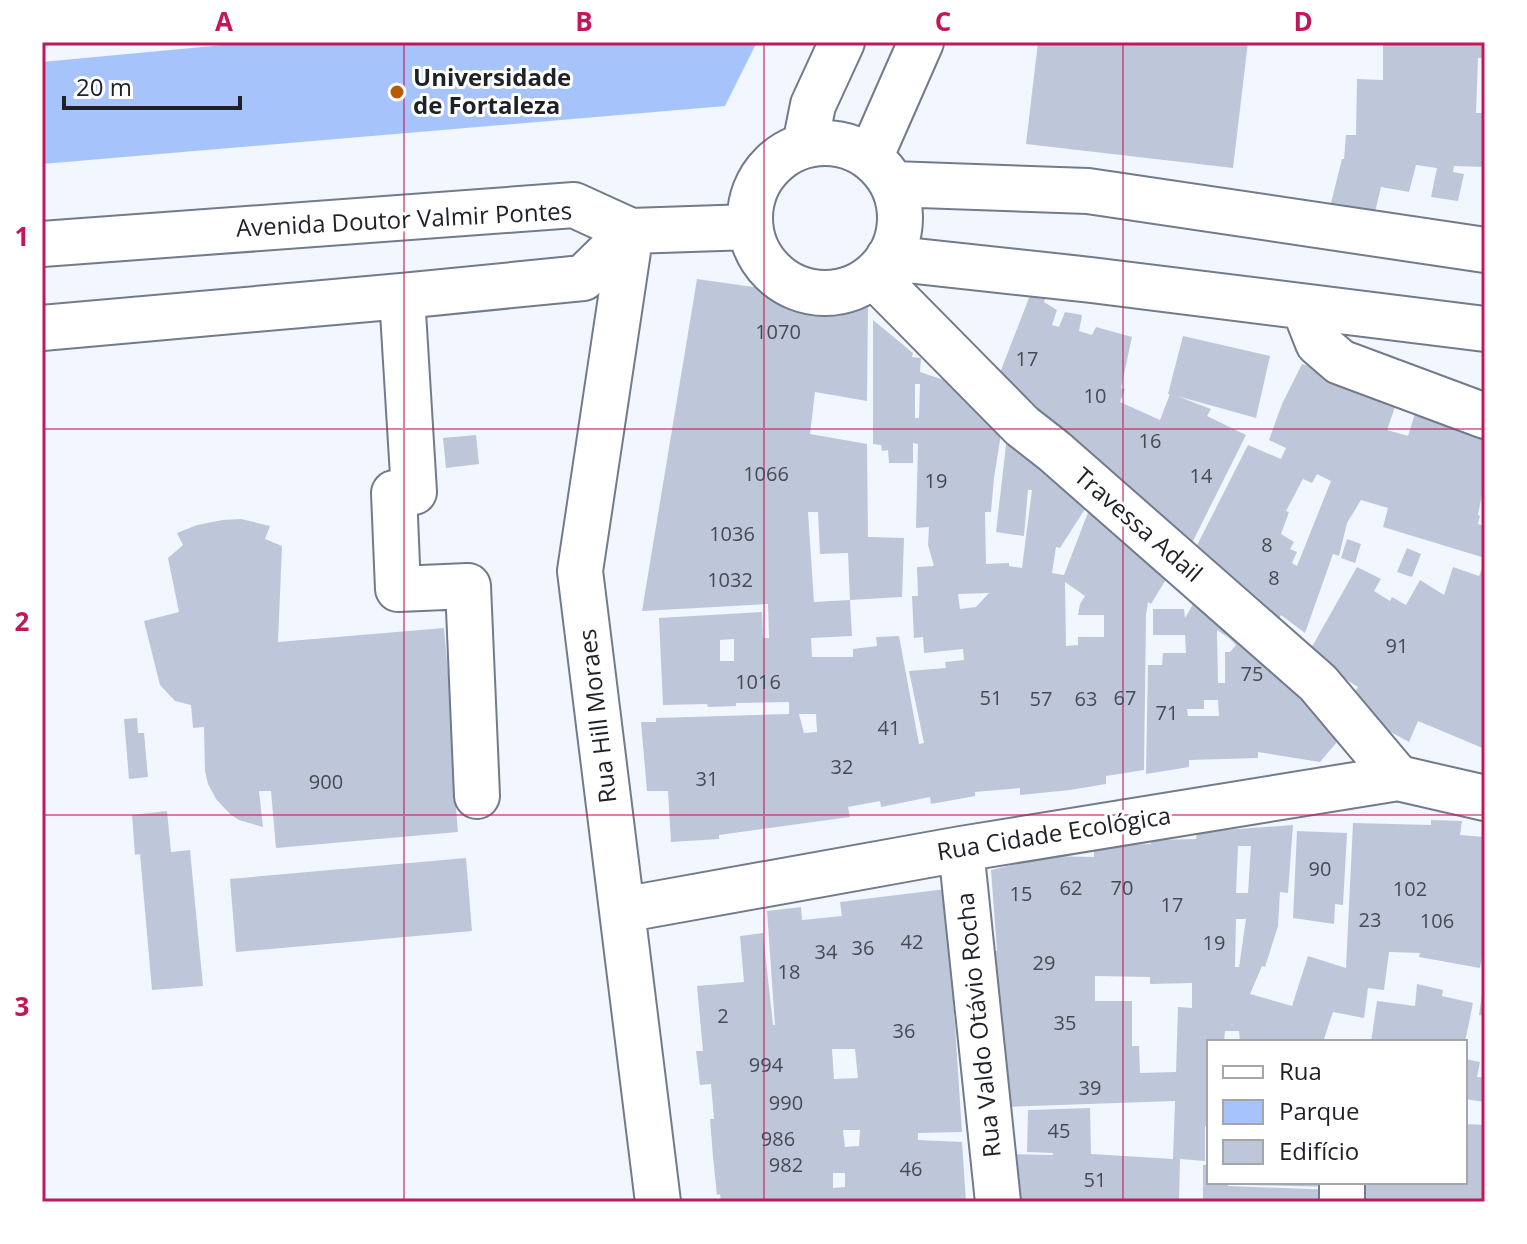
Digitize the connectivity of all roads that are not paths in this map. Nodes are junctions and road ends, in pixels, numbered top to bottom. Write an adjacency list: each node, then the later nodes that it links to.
1 (842, 42): 3 (street)
2 (921, 42): 4 (street)
3 (805, 145): 4 (street); 5 (street)
4 (881, 171): 8 (street); 9 (street)
5 (750, 227): 6 (street); 9 (street)
6 (631, 231): 7 (street, Avenida Doutor Valmir Pontes); 10 (street); 19 (street, Rua Hill Moraes)
7 (42, 244)
8 (1485, 250)
9 (881, 267): 13 (street); 15 (street, Travessa Adail)
10 (402, 296): 12 (street); 16 (street)
11 (1307, 315): 14 (street)
12 (42, 328)
13 (1485, 329)
14 (1485, 416)
15 (1398, 778): 17 (street, Rua Cidade Ecológica); 18 (street, Rua Cidade Ecológica)
16 (477, 796)
17 (1485, 798)
18 (961, 849): 19 (street, Rua Cidade Ecológica); 21 (street, Rua Valdo Otávio Rocha)
19 (622, 910): 20 (street, Rua Hill Moraes)
20 (658, 1202)
21 (998, 1202)

